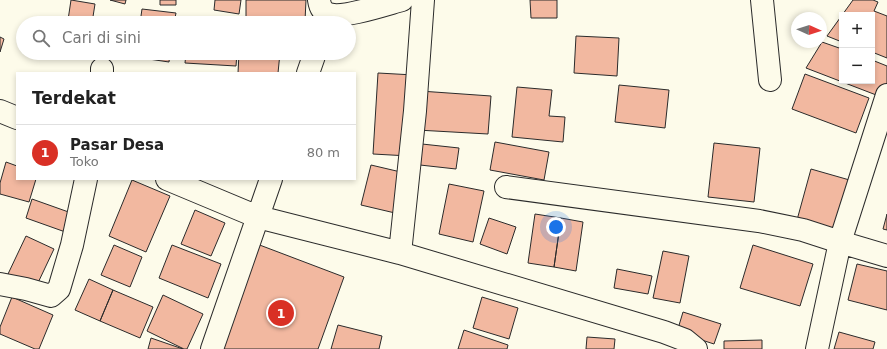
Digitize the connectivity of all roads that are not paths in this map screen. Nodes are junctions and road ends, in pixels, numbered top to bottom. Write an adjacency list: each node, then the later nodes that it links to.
1 (318, 0): 2 (street)
2 (402, 0)
3 (423, 0): 17 (street)
4 (762, 0): 7 (street)
5 (313, 60): 6 (street)
6 (308, 72)
7 (770, 80)
8 (887, 95): 16 (street)
9 (0, 111): 10 (street)
10 (16, 118)
11 (86, 180): 19 (street)
12 (169, 180): 15 (street)
13 (271, 180): 15 (street)
14 (506, 187): 16 (street)
15 (258, 217): 17 (street); 20 (street)
16 (840, 242): 18 (street); 22 (street)
17 (400, 253): 21 (street)
18 (887, 256)
19 (0, 284)
20 (212, 349)
21 (696, 349)
22 (817, 349)

